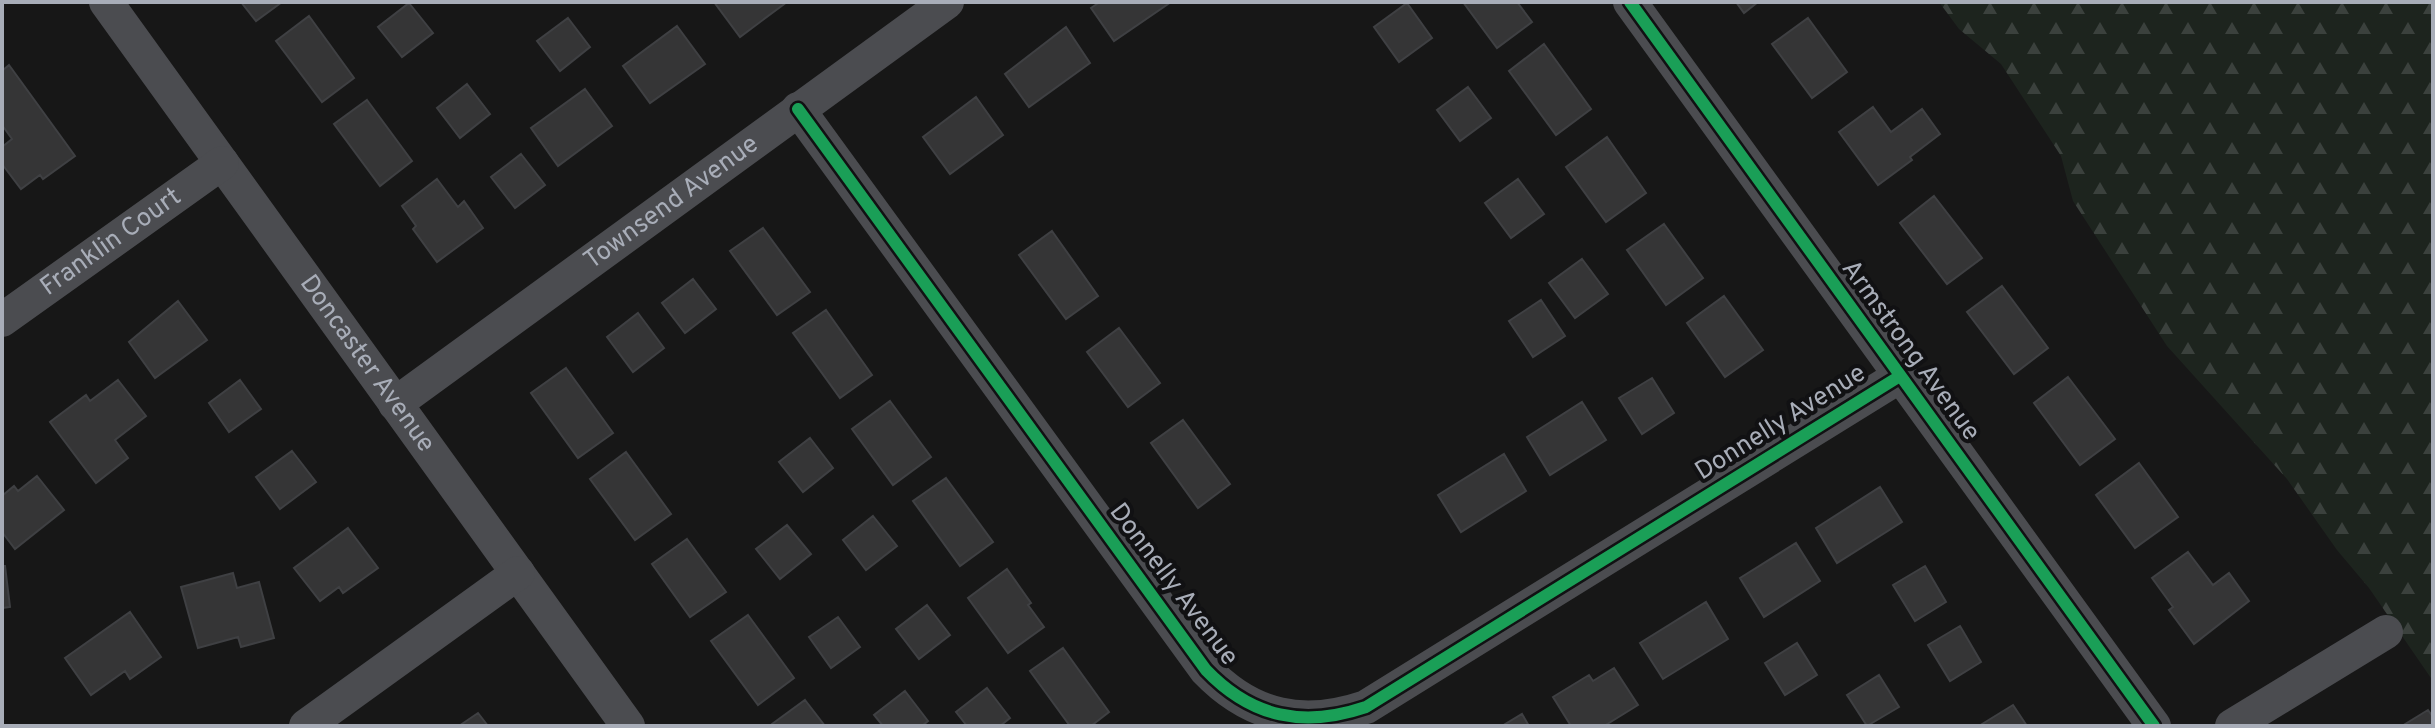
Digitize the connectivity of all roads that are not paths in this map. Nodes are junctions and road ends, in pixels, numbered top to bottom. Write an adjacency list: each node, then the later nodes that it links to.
1 (106, 2): 5 (street, Doncaster Avenue)
2 (947, 2): 4 (street, Townsend Avenue)
3 (1630, 2): 7 (street, Armstrong Avenue)
4 (798, 109): 8 (street, Townsend Avenue); 11 (street, Donnelly Avenue)
5 (222, 163): 6 (street, Franklin Court); 8 (street, Doncaster Avenue)
6 (2, 320)
7 (1900, 376): 12 (street, Donnelly Avenue); 15 (street, Armstrong Avenue)
8 (395, 404): 9 (street, Doncaster Avenue)
9 (518, 573): 13 (street); 14 (street, Doncaster Avenue)
10 (2386, 632): 16 (street)
11 (1232, 712): 12 (street, Donnelly Avenue)
12 (1313, 723)
13 (306, 726)
14 (628, 726)
15 (2154, 726)
16 (2232, 726)

